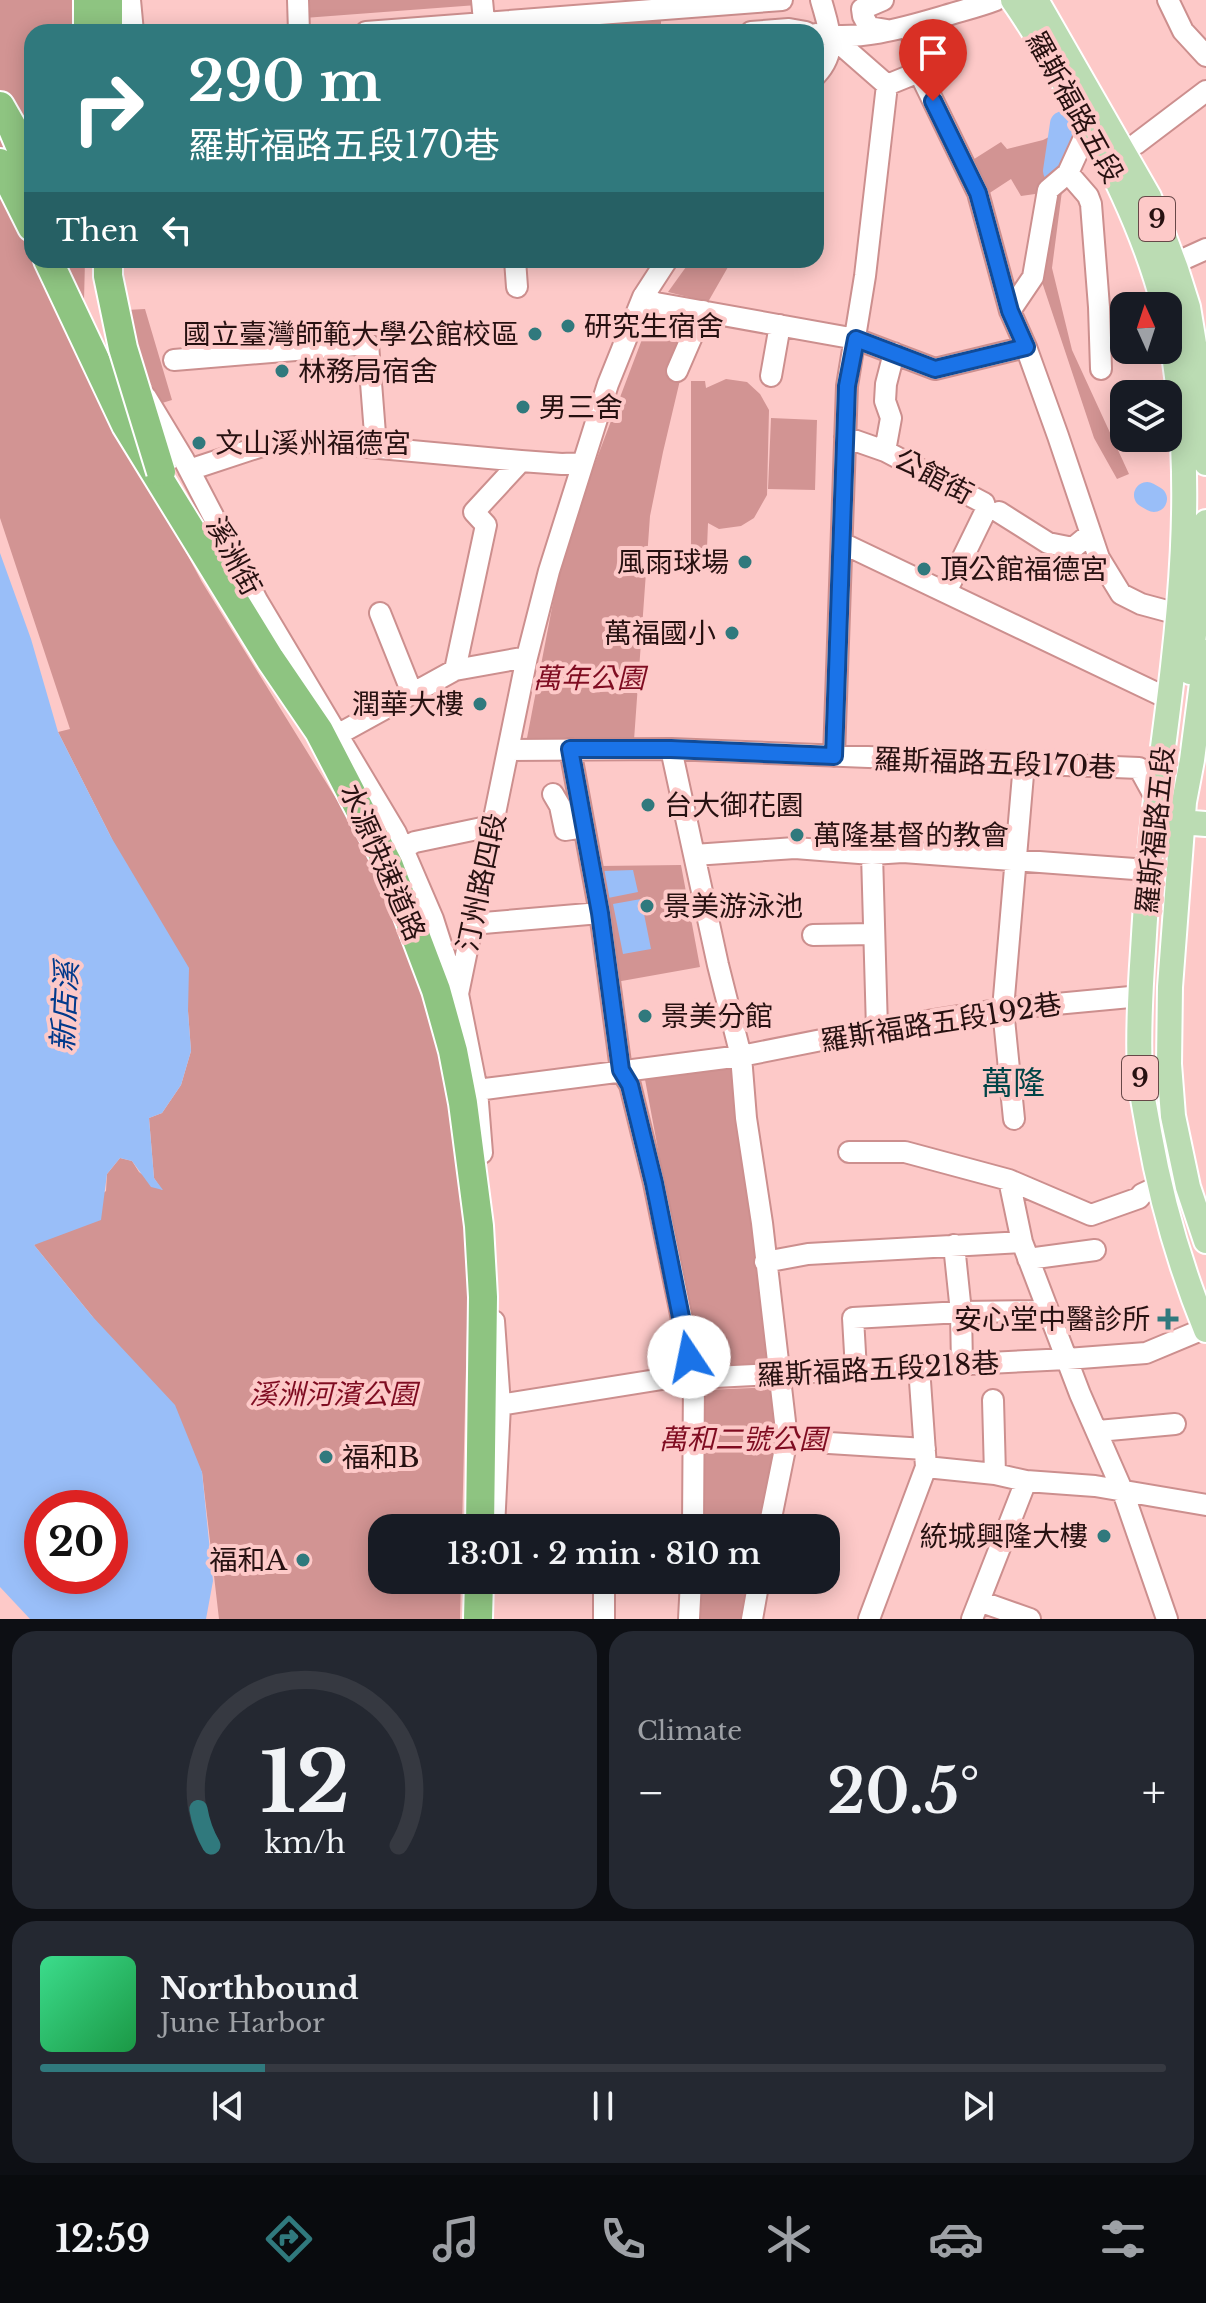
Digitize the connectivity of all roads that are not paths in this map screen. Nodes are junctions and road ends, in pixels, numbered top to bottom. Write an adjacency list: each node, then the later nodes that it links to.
1 (88, 0): 17 (highway)
2 (105, 0): 18 (highway)
3 (130, 0): 19 (street)
4 (298, 0): 20 (street)
5 (482, 0): 21 (street)
6 (782, 0): 15 (street)
7 (821, 0): 23 (street)
8 (883, 0): 25 (street)
9 (996, 0): 25 (street)
10 (1013, 0): 24 (main road, 羅斯福路五段 / 9)
11 (1020, 0): 24 (main road, 9)
12 (1036, 0): 68 (main road, 9)
13 (1053, 0): 34 (main road, 羅斯福路五段 / 9)
14 (1168, 0): 27 (street)
15 (722, 3): 16 (street)
16 (580, 8): 22 (street)
17 (88, 24)
18 (105, 24)
19 (132, 24)
20 (299, 24)
21 (484, 24)
22 (503, 24)
23 (823, 24)
24 (1031, 25): 33 (main road, 羅斯福路五段 / 9)
25 (900, 28): 26 (street); 29 (street)
26 (824, 35): 28 (street); 30 (street)
27 (1205, 53)
28 (824, 65)
29 (919, 72): 30 (street); 51 (street)
30 (887, 85): 54 (street)
31 (1206, 91): 34 (street)
32 (0, 106): 35 (highway)
33 (1089, 127): 37 (street); 48 (main road, 羅斯福路五段 / 9)
34 (1136, 144): 39 (main road, 羅斯福路五段 / 9)
35 (24, 155)
36 (0, 163): 38 (highway)
37 (1068, 173): 51 (street); 59 (street)
38 (24, 211)
39 (1195, 254): 53 (main road, 羅斯福路五段 / 9)
40 (52, 268): 62 (highway)
41 (71, 268): 70 (highway, 水源快速道路, bridge)
42 (105, 268): 62 (highway)
43 (106, 268): 70 (highway, bridge)
44 (106, 268): 69 (street, 溪洲街)
45 (516, 268): 47 (street)
46 (662, 268): 49 (street, 汀州路四段)
47 (517, 287)
48 (1160, 292)
49 (643, 297): 50 (street); 67 (street, 汀州路四段)
50 (703, 311): 52 (street); 60 (street)
51 (1010, 311): 55 (street)
52 (780, 325): 54 (street); 61 (street)
53 (1206, 328)
54 (856, 339): 56 (street); 63 (street)
55 (1026, 347): 56 (street); 73 (street)
56 (894, 353): 65 (street)
57 (174, 360): 64 (street)
58 (1175, 364): 77 (main road, 羅斯福路五段 / 9)
59 (1101, 369)
60 (677, 371)
61 (771, 376)
62 (126, 425): 138 (highway, 水源快速道路)
63 (845, 437): 65 (street, 公館街); 74 (street)
64 (371, 446): 66 (street); 69 (street)
65 (885, 451): 75 (street, 公館街)
66 (521, 461): 67 (street); 80 (street)
67 (582, 463): 79 (street, 汀州路四段)
68 (1206, 463)
69 (189, 470): 83 (street, 溪洲街)
70 (161, 472): 139 (highway, 水源快速道路)
71 (999, 512): 73 (street)
72 (1206, 522): 91 (main road, 9)
73 (1090, 534): 77 (street)
74 (842, 543): 75 (street); 87 (street)
75 (946, 592): 82 (street)
76 (380, 613): 81 (street)
77 (1178, 614): 82 (main road, 羅斯福路五段 / 9)
78 (1206, 652): 91 (main road, 羅斯福路五段 / 9)
79 (527, 657): 80 (street); 86 (street, 汀州路四段)
80 (455, 670): 81 (street)
81 (412, 693): 83 (street)
82 (1169, 699): 90 (main road, 羅斯福路五段 / 9)
83 (337, 735): 94 (street, 溪洲街)
84 (570, 749): 85 (street, 羅斯福路五段170巷); 86 (street, 羅斯福路五段170巷); 92 (street)
85 (671, 749): 87 (street, 羅斯福路五段170巷); 96 (street)
86 (508, 750): 93 (street, 汀州路四段)
87 (834, 756): 88 (street, 羅斯福路五段170巷)
88 (1024, 763): 90 (street, 羅斯福路五段170巷); 97 (street)
89 (553, 794): 92 (street)
90 (1155, 809): 91 (main road); 98 (main road, 羅斯福路五段 / 9)
91 (1195, 813): 114 (main road, 羅斯福路五段 / 9)
92 (584, 827): 99 (street)
93 (492, 830): 94 (street); 100 (street, 汀州路四段)
94 (403, 848): 103 (street, 溪洲街)
95 (872, 854): 96 (street); 97 (street); 101 (street)
96 (694, 855): 107 (street)
97 (1014, 862): 98 (street); 105 (street)
98 (1148, 870): 104 (main road, 羅斯福路五段 / 9)
99 (600, 913): 100 (street); 108 (street)
100 (472, 924): 103 (street, 汀州路四段)
101 (874, 934): 102 (street); 106 (street)
102 (813, 935)
103 (458, 994): 109 (street, 汀州路四段)
104 (1141, 996): 105 (street, 羅斯福路五段192巷); 113 (main road, 羅斯福路五段 / 9)
105 (1003, 1009): 106 (street, 羅斯福路五段192巷); 110 (street)
106 (877, 1029): 107 (street, 羅斯福路五段192巷)
107 (741, 1056): 108 (street, 羅斯福路五段192巷); 118 (street)
108 (621, 1070): 109 (street, 羅斯福路五段192巷); 127 (street)
109 (477, 1090): 129 (street, 汀州路四段)
110 (1014, 1119)
111 (849, 1152): 112 (street)
112 (1009, 1180): 113 (street); 116 (street)
113 (1159, 1186): 121 (main road, 羅斯福路五段 / 9)
114 (1206, 1241)
115 (954, 1245): 116 (street); 118 (street); 120 (street)
116 (1025, 1250): 117 (street); 119 (street)
117 (1095, 1250)
118 (765, 1262): 126 (street)
119 (1048, 1311): 120 (street); 122 (street)
120 (961, 1312): 123 (street); 125 (street)
121 (1206, 1328): 122 (street, 羅斯福路五段218巷)
122 (1067, 1359): 123 (street, 羅斯福路五段218巷); 131 (street)
123 (962, 1365): 124 (street, 羅斯福路五段218巷)
124 (919, 1367): 125 (street, 羅斯福路五段218巷); 133 (street)
125 (856, 1370): 126 (street, 羅斯福路五段218巷)
126 (779, 1374): 127 (street, 羅斯福路五段218巷); 142 (street)
127 (694, 1378): 129 (street, 羅斯福路五段218巷); 141 (street)
128 (993, 1400): 134 (street)
129 (500, 1405): 140 (street, 汀州路四段)
130 (1175, 1424): 131 (street)
131 (1098, 1431): 136 (street)
132 (829, 1443): 133 (street)
133 (925, 1458): 134 (street); 154 (street)
134 (995, 1474): 135 (street)
135 (1026, 1481): 136 (street); 148 (street)
136 (1123, 1492): 137 (street); 156 (street)
137 (1206, 1505)
138 (482, 1514)
139 (482, 1514)
140 (495, 1514)
141 (693, 1514)
142 (772, 1514)
143 (481, 1594): 149 (highway)
144 (491, 1594): 150 (street)
145 (604, 1594): 151 (street)
146 (690, 1594): 152 (street)
147 (756, 1594): 153 (street)
148 (975, 1610): 155 (street)
149 (480, 1619)
150 (490, 1619)
151 (604, 1619)
152 (689, 1619)
153 (752, 1619)
154 (869, 1619)
155 (1030, 1619)
156 (1167, 1619)

